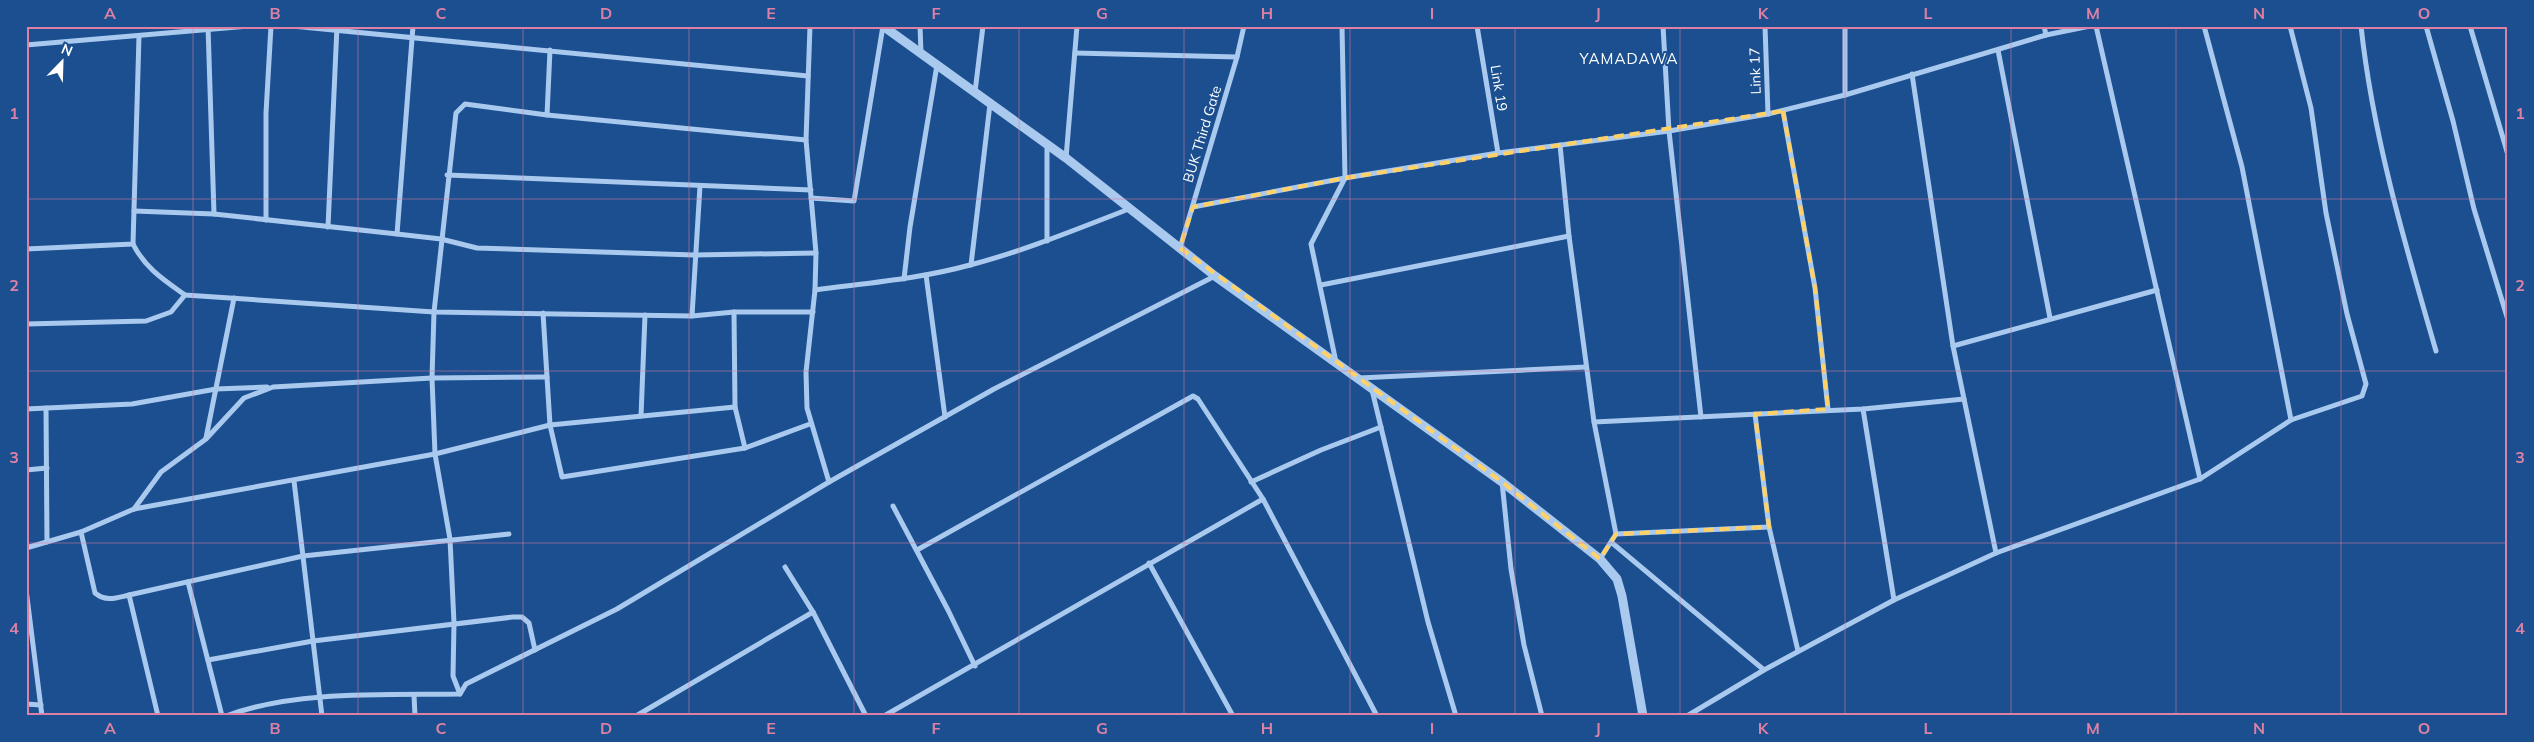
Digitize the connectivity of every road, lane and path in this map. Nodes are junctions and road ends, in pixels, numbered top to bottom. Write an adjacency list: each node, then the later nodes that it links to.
1 (249, 26): 24 (street)
2 (271, 26): 60 (street)
3 (292, 26): 25 (street)
4 (413, 26): 28 (street)
5 (810, 26): 37 (street)
6 (883, 26): 32 (street); 55 (street)
7 (920, 26): 32 (street)
8 (983, 26): 38 (street)
9 (1077, 26): 33 (street)
10 (1244, 26): 34 (street, BUK Third Gate)
11 (1342, 26): 52 (street)
12 (1477, 26): 48 (street, Link 19)
13 (1664, 26): 44 (street)
14 (1765, 26): 42 (street, Link 17)
15 (1845, 26): 39 (street)
16 (2044, 26): 26 (street)
17 (2090, 26): 26 (street)
18 (2096, 26): 77 (street)
19 (2204, 26): 109 (street)
20 (2290, 26): 109 (street)
21 (2362, 26): 90 (street)
22 (2426, 26): 87 (street)
23 (2470, 26): 49 (street)
24 (208, 28): 27 (street); 59 (street)
25 (337, 28): 28 (street); 61 (street)
26 (2046, 35): 31 (street)
27 (138, 36): 29 (street); 58 (street)
28 (412, 36): 30 (street); 62 (street)
29 (26, 45)
30 (550, 50): 37 (street); 43 (street)
31 (1998, 50): 36 (street); 86 (street)
32 (921, 53): 35 (street)
33 (1075, 53): 34 (street); 50 (street)
34 (1237, 57): 56 (street, BUK Third Gate)
35 (937, 64): 38 (street); 74 (street)
36 (1912, 74): 39 (street); 89 (street)
37 (808, 76): 45 (street)
38 (975, 92): 40 (street)
39 (1845, 95): 41 (street)
40 (990, 103): 47 (street); 71 (street)
41 (1783, 111): 42 (street); 103 (street)
42 (1768, 114): 44 (street)
43 (547, 115): 45 (street); 51 (street)
44 (1668, 131): 46 (street); 108 (street)
45 (806, 140): 54 (street)
46 (1560, 145): 48 (street); 63 (street)
47 (1047, 146): 50 (street); 65 (street)
48 (1498, 153): 52 (street)
49 (2508, 155)
50 (1066, 158): 57 (street)
51 (447, 175): 53 (street); 64 (street)
52 (1345, 178): 56 (street); 75 (street)
53 (700, 186): 54 (street); 70 (street)
54 (811, 190): 55 (street)
55 (811, 198): 69 (street)
56 (1192, 206): 67 (street, BUK Third Gate)
57 (1129, 209): 65 (street); 67 (street)
58 (134, 212): 59 (street); 66 (street)
59 (214, 214): 60 (street)
60 (266, 220): 61 (street)
61 (328, 227): 62 (street)
62 (397, 234): 64 (street)
63 (1569, 236): 75 (street); 92 (street)
64 (441, 239): 70 (street); 80 (street)
65 (1047, 241): 71 (street)
66 (133, 244): 68 (street); 78 (street)
67 (1180, 248): 73 (street)
68 (26, 249)
69 (816, 253): 70 (street); 76 (street)
70 (694, 255): 85 (street)
71 (971, 265): 72 (street)
72 (926, 275): 74 (street); 107 (street)
73 (1215, 276): 91 (street); 107 (street)
74 (904, 279): 76 (street)
75 (1321, 285): 91 (street)
76 (815, 290): 82 (street)
77 (2156, 290): 86 (street); 119 (street)
78 (185, 295): 79 (street); 88 (street)
79 (234, 298): 80 (street); 97 (street)
80 (434, 312): 83 (street); 94 (street)
81 (734, 312): 82 (street); 85 (street); 101 (street)
82 (813, 312): 111 (street)
83 (543, 314): 84 (street); 93 (street)
84 (645, 315): 85 (street); 106 (street)
85 (692, 316)
86 (2050, 318): 89 (street)
87 (2508, 320)
88 (26, 324)
89 (1953, 346): 99 (street)
90 (2436, 351)
91 (1336, 363): 95 (street)
92 (1586, 367): 95 (street); 110 (street)
93 (547, 377): 94 (street); 112 (street)
94 (432, 378): 96 (street); 116 (street)
95 (1356, 378): 98 (street)
96 (273, 387): 97 (street); 114 (street)
97 (216, 389): 100 (street); 114 (street)
98 (1372, 390): 113 (street); 123 (street)
99 (1964, 399): 104 (street); 136 (street)
100 (46, 408): 102 (street); 117 (street)
101 (735, 408): 106 (street); 115 (street)
102 (26, 409)
103 (1828, 409): 104 (street); 105 (street)
104 (1863, 409): 144 (street)
105 (1755, 414): 108 (street); 127 (street)
106 (641, 416): 112 (street)
107 (945, 417): 121 (street)
108 (1701, 417): 110 (street)
109 (2291, 420): 119 (street)
110 (1594, 422): 130 (street)
111 (810, 424): 115 (street); 121 (street)
112 (550, 425): 115 (street); 116 (street)
113 (1381, 427): 122 (street); 169 (street)
114 (206, 439): 126 (street)
115 (745, 448)
116 (436, 454): 120 (street); 131 (street)
117 (47, 468): 118 (street); 132 (street)
118 (26, 470)
119 (2200, 479): 136 (street)
120 (294, 481): 126 (street); 137 (street)
121 (830, 482): 148 (street)
122 (1251, 482): 124 (street); 135 (street)
123 (1502, 482): 138 (street); 170 (street)
124 (1263, 500): 139 (street); 168 (street)
125 (893, 506): 135 (street)
126 (134, 509): 128 (street)
127 (1769, 527): 130 (street); 149 (street)
128 (81, 532): 132 (street); 143 (street)
129 (508, 534): 131 (street)
130 (1616, 534): 133 (street)
131 (450, 538): 137 (street); 146 (street)
132 (47, 542): 134 (street)
133 (1611, 542): 138 (street); 152 (street)
134 (26, 548)
135 (916, 550): 151 (street)
136 (1996, 553): 144 (street)
137 (303, 556): 141 (street); 147 (street)
138 (1600, 559): 171 (street)
139 (1148, 563): 151 (street); 167 (street)
140 (785, 567): 145 (street)
141 (188, 582): 143 (street); 150 (street)
142 (26, 589): 157 (street)
143 (129, 595): 159 (street)
144 (1894, 600): 149 (street)
145 (813, 612): 164 (street); 165 (street)
146 (454, 623): 147 (street); 148 (street); 153 (street)
147 (313, 641): 150 (street); 155 (street)
148 (535, 650): 153 (street)
149 (1798, 651): 152 (street)
150 (208, 660): 160 (street)
151 (975, 666): 166 (street)
152 (1764, 670): 172 (street)
153 (460, 694): 154 (street)
154 (414, 695): 155 (street); 163 (street)
155 (320, 698): 161 (street); 162 (street)
156 (26, 704): 157 (street)
157 (41, 705): 158 (street)
158 (42, 716)
159 (158, 716)
160 (222, 716)
161 (226, 716)
162 (322, 716)
163 (416, 716)
164 (636, 716)
165 (866, 716)
166 (884, 716)
167 (1233, 716)
168 (1377, 716)
169 (1456, 716)
170 (1542, 716)
171 (1643, 716)
172 (1687, 716)

